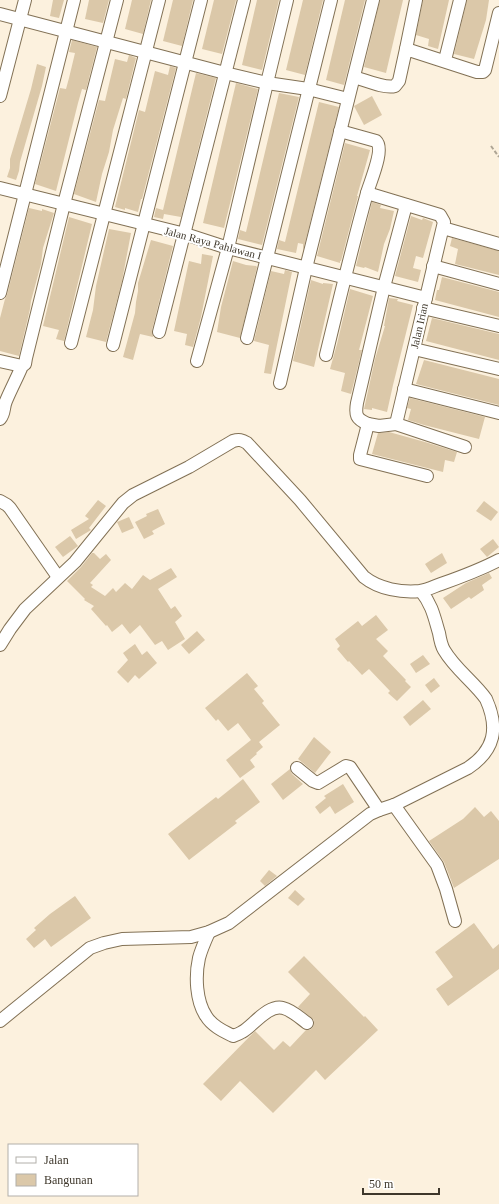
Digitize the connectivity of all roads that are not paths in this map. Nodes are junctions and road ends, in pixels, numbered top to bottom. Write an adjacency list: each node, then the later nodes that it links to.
1 (25, 0): 14 (street)
2 (74, 0): 15 (street)
3 (117, 0): 16 (street)
4 (159, 0): 18 (street)
5 (201, 0): 20 (street)
6 (244, 0): 21 (street)
7 (287, 0): 23 (street)
8 (331, 0): 24 (street)
9 (373, 0): 22 (street)
10 (416, 0): 17 (street)
11 (460, 0): 19 (street)
12 (499, 13): 19 (street)
13 (0, 14): 14 (street)
14 (20, 19): 15 (street); 25 (street)
15 (66, 31): 16 (street); 30 (street)
16 (107, 42): 18 (street); 31 (street)
17 (406, 49): 19 (street); 22 (street)
18 (146, 52): 20 (street); 33 (street)
19 (444, 60)
20 (186, 62): 21 (street); 34 (street)
21 (225, 72): 23 (street); 36 (street)
22 (354, 77): 26 (street)
23 (267, 83): 24 (street); 38 (street)
24 (308, 89): 26 (street); 39 (street)
25 (0, 96)
26 (348, 99): 27 (street)
27 (340, 131): 29 (street); 41 (street)
28 (0, 188): 30 (street, Jalan Raya Pahlawan I)
29 (367, 193): 32 (street); 42 (street)
30 (25, 194): 31 (street, Jalan Raya Pahlawan I); 45 (street)
31 (64, 204): 33 (street, Jalan Raya Pahlawan I); 56 (street)
32 (406, 205): 35 (street); 44 (street)
33 (104, 214): 34 (street, Jalan Raya Pahlawan I); 50 (street)
34 (144, 224): 36 (street, Jalan Raya Pahlawan I); 51 (street)
35 (443, 228): 37 (street); 40 (street, Jalan Irian)
36 (185, 234): 38 (street, Jalan Raya Pahlawan I); 48 (street)
37 (499, 244)
38 (228, 248): 39 (street, Jalan Raya Pahlawan I); 55 (street)
39 (268, 258): 41 (street, Jalan Raya Pahlawan I); 49 (street)
40 (433, 266): 43 (street); 46 (street, Jalan Irian)
41 (306, 268): 42 (street, Jalan Raya Pahlawan I); 58 (street)
42 (344, 277): 44 (street, Jalan Raya Pahlawan I); 53 (street)
43 (499, 284)
44 (384, 287): 46 (street, Jalan Raya Pahlawan I); 62 (street)
45 (0, 293)
46 (424, 303): 47 (street, Jalan Raya Pahlawan I); 52 (street, Jalan Irian)
47 (499, 326)
48 (159, 332)
49 (247, 338)
50 (71, 343)
51 (113, 345)
52 (414, 349): 57 (street); 59 (street, Jalan Irian)
53 (326, 355)
54 (0, 360): 56 (street)
55 (197, 362)
56 (22, 366): 61 (street)
57 (499, 369)
58 (280, 383)
59 (404, 389): 60 (street); 63 (street, Jalan Irian)
60 (499, 413)
61 (0, 419)
62 (368, 424): 63 (street); 65 (street)
63 (396, 424): 64 (street)
64 (465, 447)
65 (427, 476)
66 (0, 501): 68 (street)
67 (499, 560): 69 (street)
68 (58, 577): 69 (street); 70 (street)
69 (421, 591): 71 (street)
70 (0, 645)
71 (497, 739): 73 (street)
72 (297, 768): 74 (street)
73 (394, 804): 74 (street); 75 (street)
74 (379, 810): 76 (street)
75 (455, 922)
76 (209, 932): 77 (street); 78 (street)
77 (0, 1021)
78 (307, 1023)

